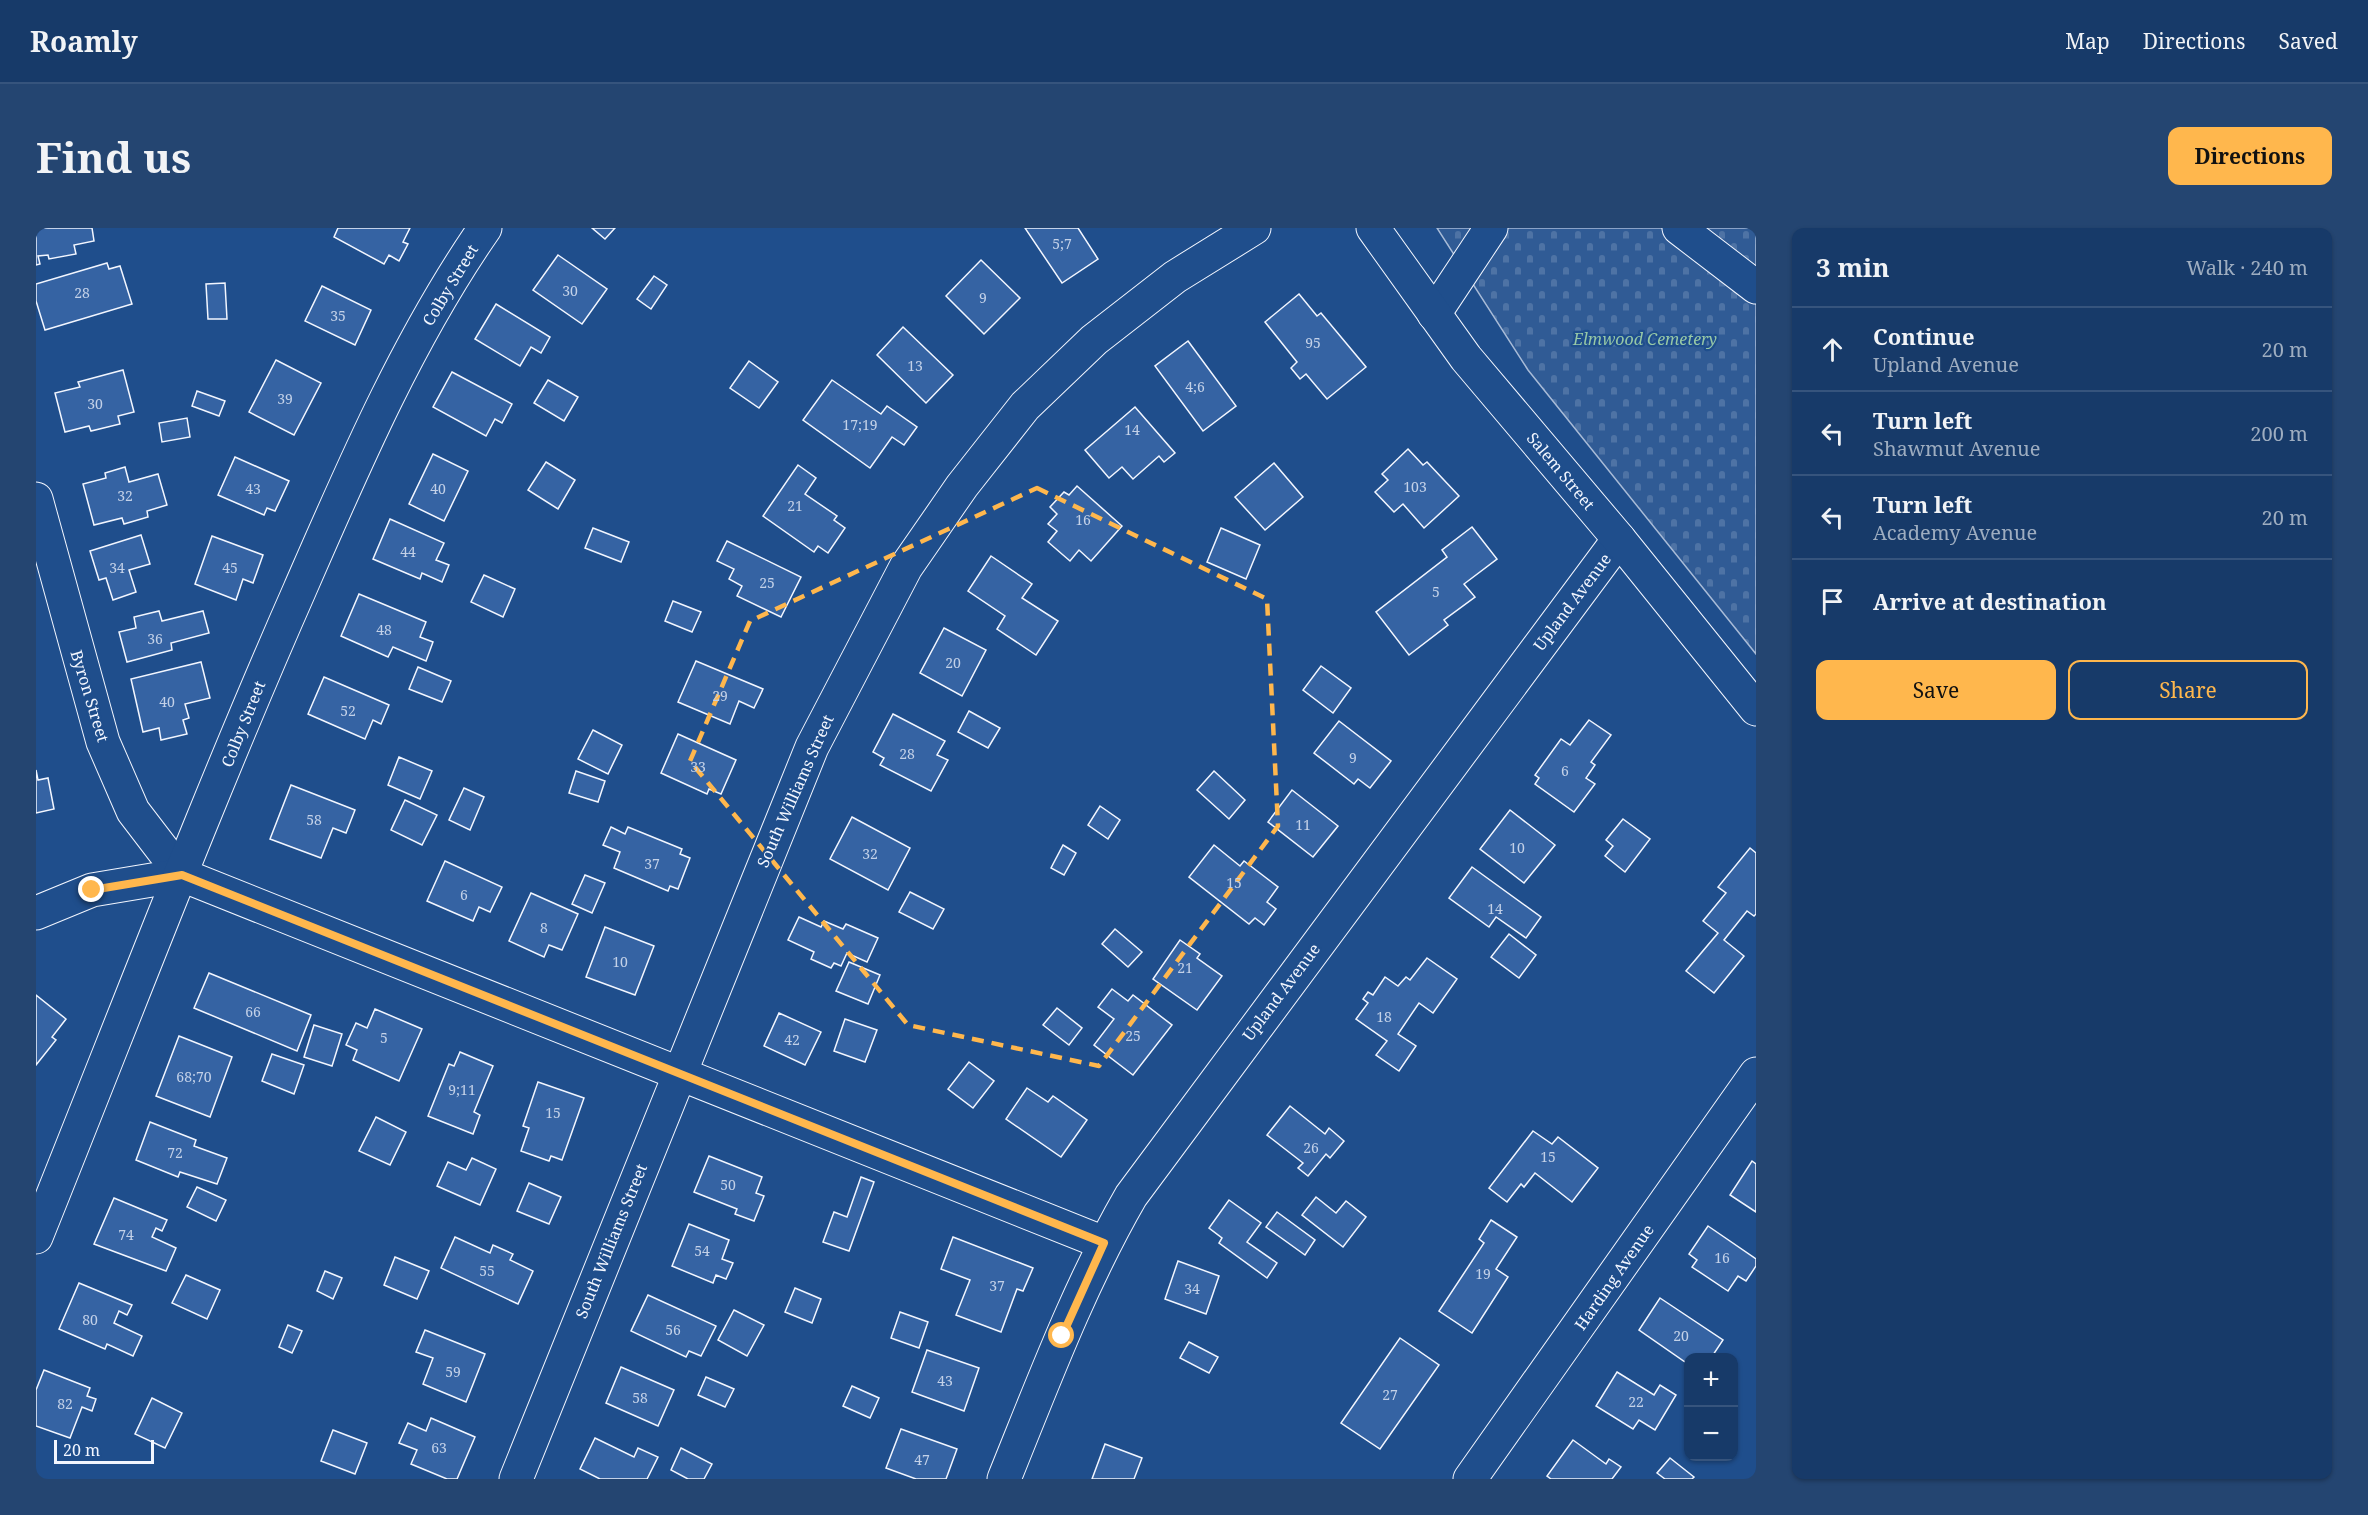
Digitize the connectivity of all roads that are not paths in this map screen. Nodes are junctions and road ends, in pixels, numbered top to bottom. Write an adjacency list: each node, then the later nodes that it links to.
1 (485, 228): 11 (street, Colby Street)
2 (1254, 228): 13 (street, South Williams Street)
3 (1373, 228): 7 (street, Salem Street)
4 (1491, 228): 7 (street)
5 (1679, 228): 6 (street)
6 (1756, 287)
7 (1434, 314): 9 (street, Salem Street)
8 (36, 499): 11 (street, Byron Street)
9 (1619, 539): 10 (street, Salem Street); 16 (street, Upland Avenue)
10 (1756, 709)
11 (182, 875): 12 (street); 13 (street); 15 (street, Colby Street)
12 (36, 912)
13 (678, 1074): 16 (street); 17 (street, South Williams Street)
14 (1756, 1074): 19 (street, Harding Avenue)
15 (36, 1237)
16 (1104, 1243): 18 (street, Upland Avenue)
17 (516, 1479)
18 (1004, 1479)
19 (1470, 1479)

